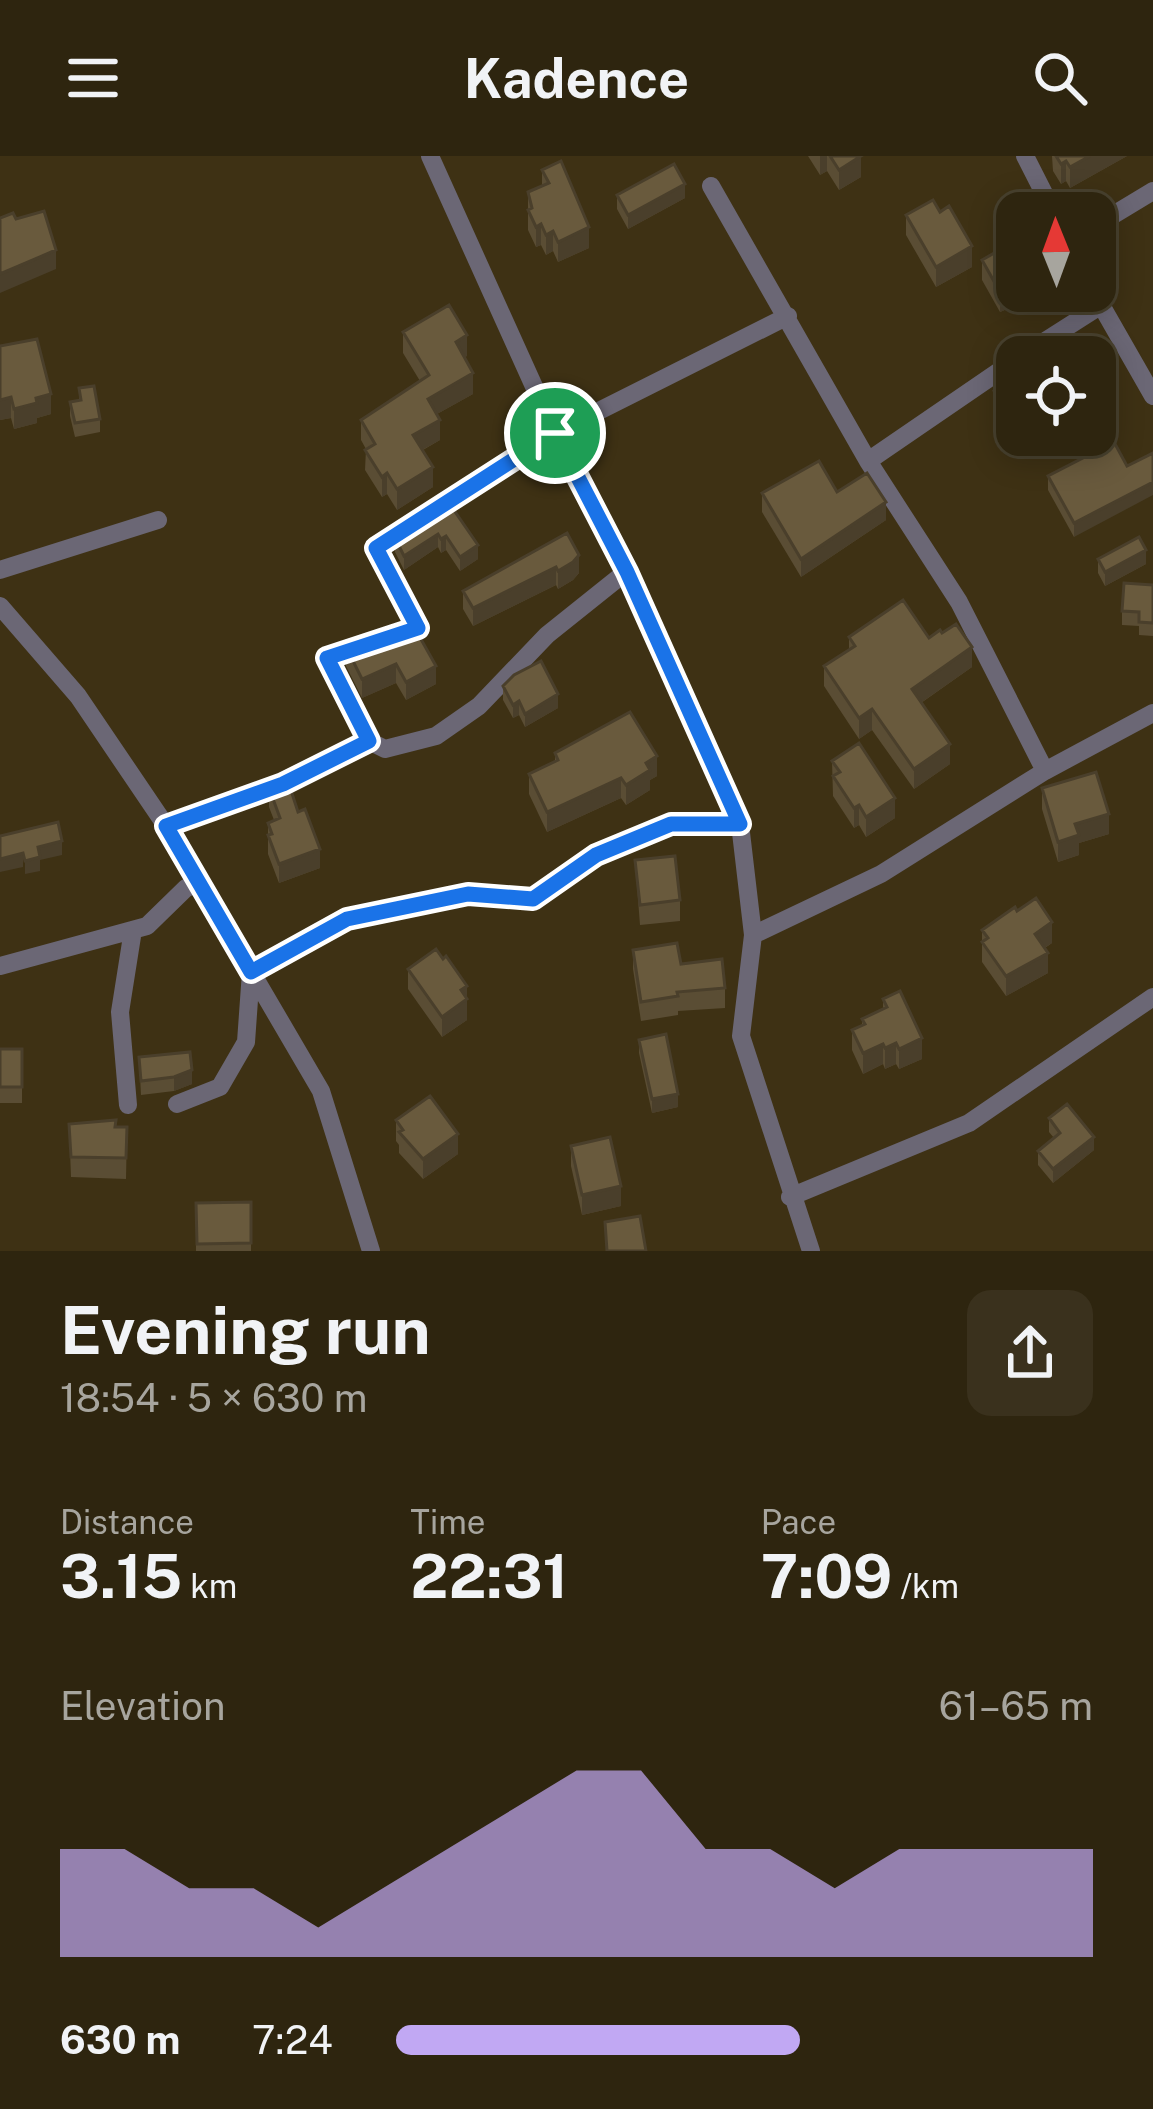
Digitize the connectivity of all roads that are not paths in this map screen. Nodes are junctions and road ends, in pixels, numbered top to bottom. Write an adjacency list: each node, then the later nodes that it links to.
1 (430, 156): 13 (street)
2 (1025, 156): 5 (street)
3 (711, 186): 9 (street)
4 (1153, 191): 6 (street)
5 (1043, 192)
6 (1116, 213)
7 (1078, 312): 10 (street)
8 (1104, 312): 12 (street)
9 (788, 316): 13 (street); 14 (street)
10 (1047, 336)
11 (996, 373): 14 (street)
12 (1153, 396)
13 (555, 433): 17 (street); 20 (street)
14 (868, 461): 21 (street)
15 (158, 520): 16 (street)
16 (0, 570)
17 (627, 572): 20 (street); 22 (street)
18 (3, 616): 23 (street)
19 (1153, 712): 21 (street)
20 (369, 741): 23 (street)
21 (1045, 771): 26 (street)
22 (740, 824): 26 (street); 28 (street)
23 (166, 826): 24 (street)
24 (198, 884): 25 (street); 28 (street)
25 (133, 930): 27 (street); 31 (street)
26 (752, 935): 32 (street)
27 (0, 966)
28 (251, 972): 30 (street); 33 (street)
29 (1153, 997): 32 (street)
30 (177, 1104)
31 (128, 1105)
32 (790, 1197): 34 (street)
33 (371, 1251)
34 (811, 1251)

